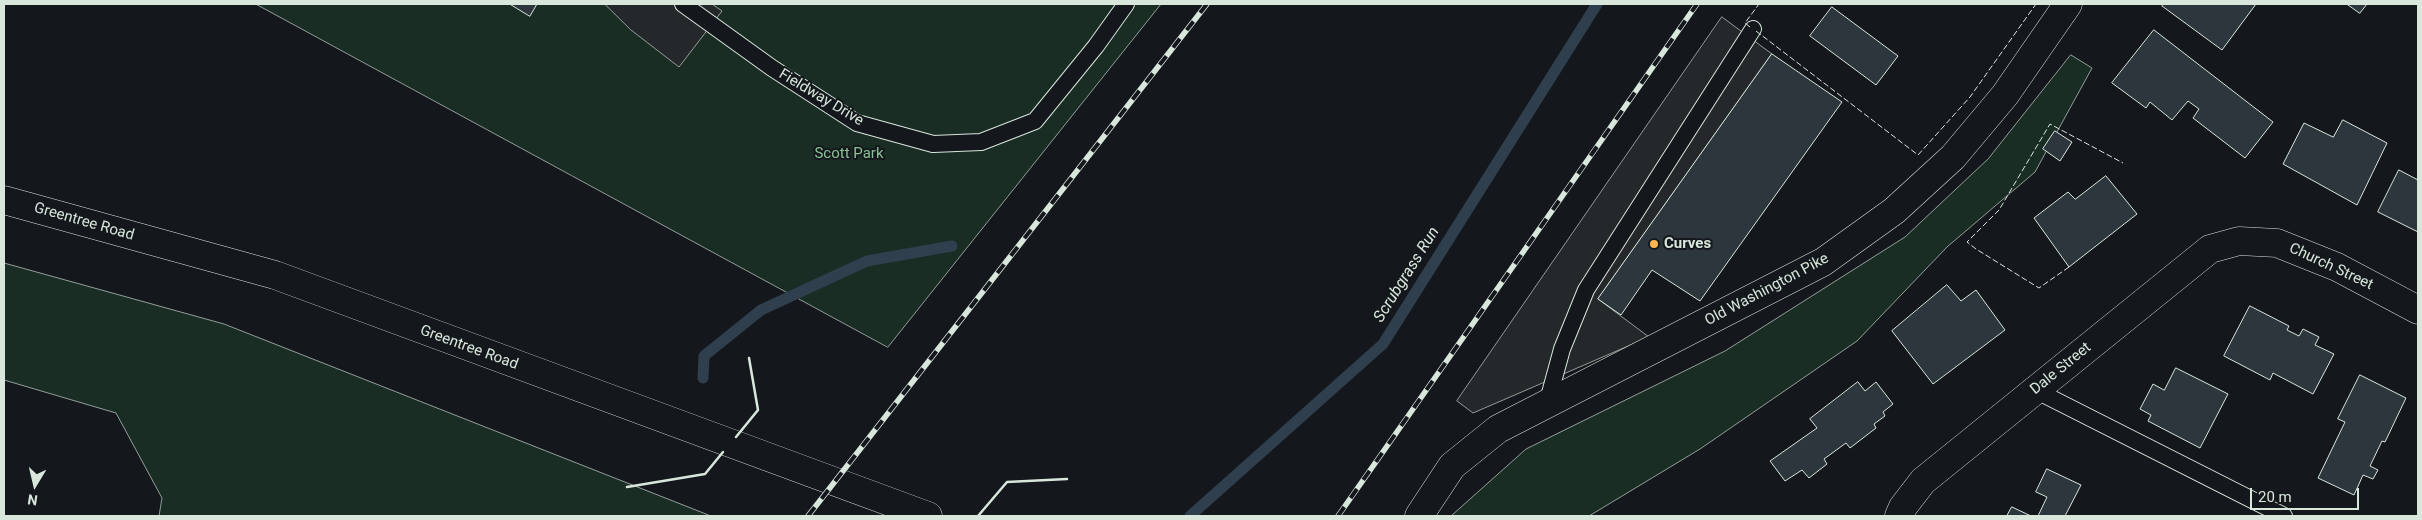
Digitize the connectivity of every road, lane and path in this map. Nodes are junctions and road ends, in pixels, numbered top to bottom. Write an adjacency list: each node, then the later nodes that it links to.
1 (683, 4): 2 (lane, Fieldway Drive)
2 (1126, 4)
3 (2068, 4): 9 (street, Old Washington Pike)
4 (1753, 29): 9 (lane)
5 (4, 200): 10 (street, Greentree Road)
6 (2239, 241): 7 (street, Church Street); 8 (street, Dale Street)
7 (2418, 310)
8 (2035, 390): 12 (street, Dale Street); 13 (lane)
9 (1547, 404): 11 (street, Old Washington Pike)
10 (928, 516)
11 (1419, 516)
12 (1899, 516)
13 (2284, 516)

